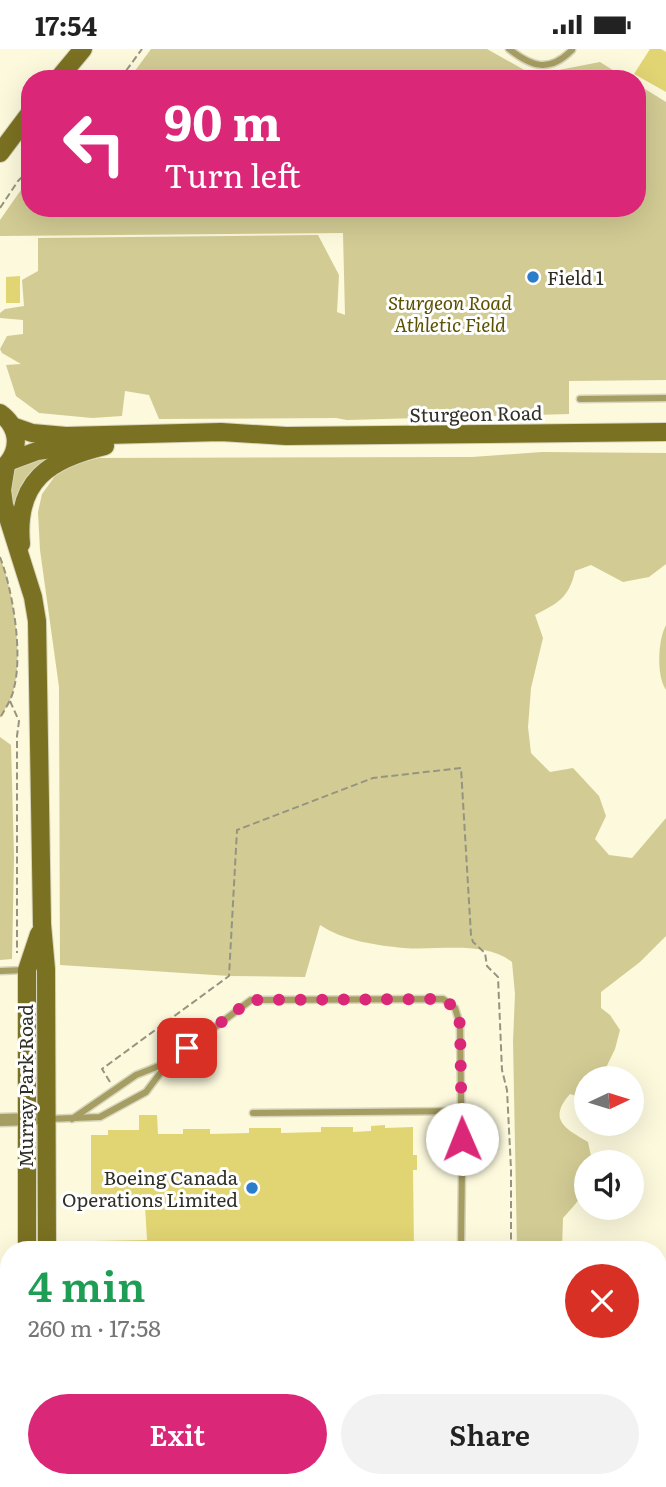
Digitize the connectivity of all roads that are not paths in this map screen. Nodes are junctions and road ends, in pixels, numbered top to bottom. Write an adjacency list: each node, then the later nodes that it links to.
1 (83, 49): 4 (street)
2 (509, 49): 3 (lane)
3 (572, 50)
4 (66, 70)
5 (21, 125): 6 (street)
6 (0, 153)
7 (580, 398): 8 (lane)
8 (666, 398)
9 (4, 417): 11 (street, Sturgeon Road); 13 (street, Murray Park Road)
10 (666, 432): 11 (street, Sturgeon Road)
11 (286, 436): 12 (street, Sturgeon Road)
12 (106, 446): 13 (street, Sturgeon Road); 15 (street)
13 (5, 465): 15 (street, Murray Park Road)
14 (0, 534): 16 (street, Murray Park Road)
15 (24, 569): 16 (street, Murray Park Road)
16 (38, 655): 17 (street, Murray Park Road)
17 (42, 924): 18 (street, Murray Park Road); 19 (street, Murray Park Road)
18 (46, 969): 19 (lane); 25 (street, Murray Park Road)
19 (27, 970): 20 (lane); 24 (street, Murray Park Road)
20 (0, 971)
21 (169, 1062): 22 (lane); 26 (lane); 26 (lane)
22 (462, 1111): 23 (lane); 30 (lane)
23 (253, 1113)
24 (26, 1119): 25 (street); 27 (street); 28 (street, Murray Park Road)
25 (45, 1119): 26 (lane); 29 (street, Murray Park Road)
26 (72, 1119)
27 (0, 1120)
28 (27, 1241)
29 (47, 1241)
30 (461, 1241)

